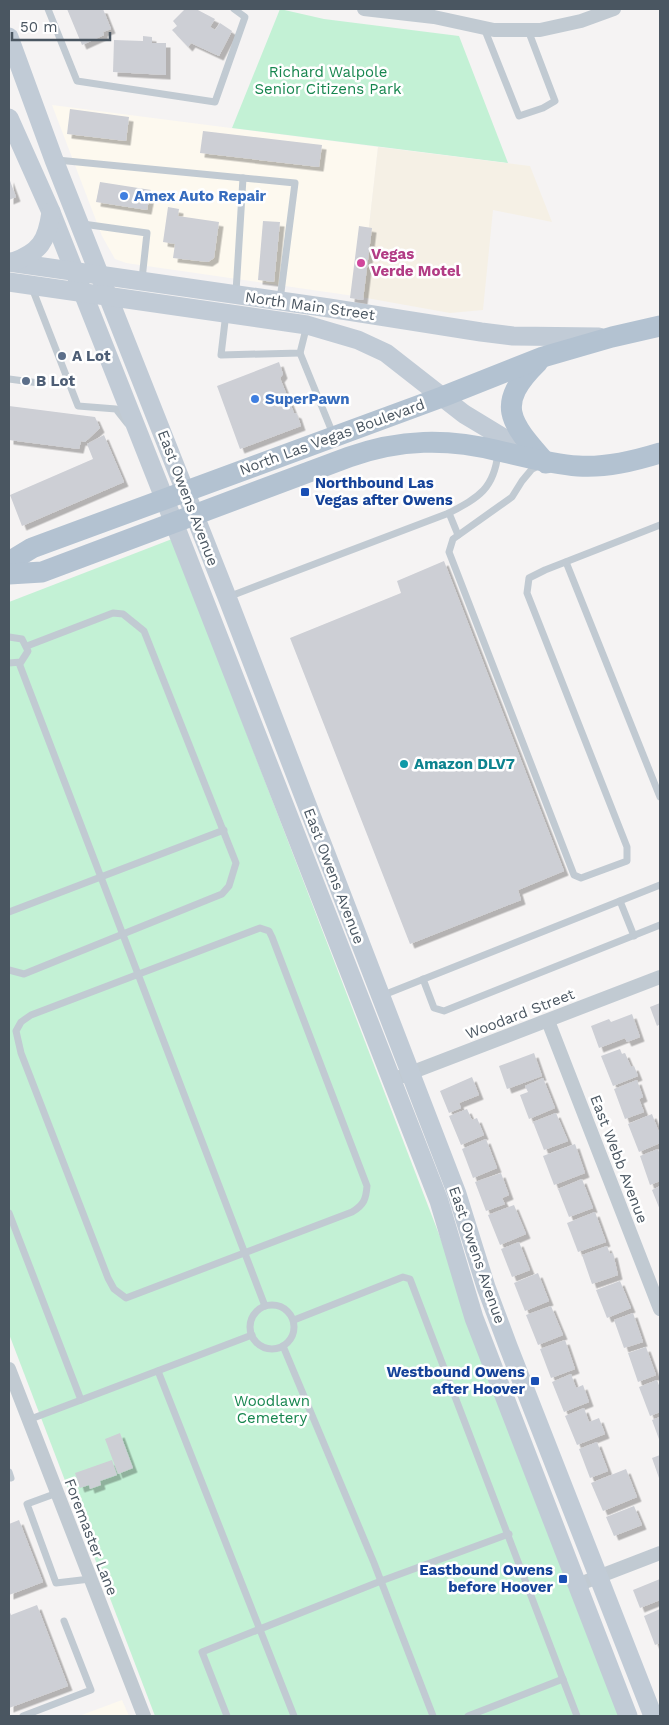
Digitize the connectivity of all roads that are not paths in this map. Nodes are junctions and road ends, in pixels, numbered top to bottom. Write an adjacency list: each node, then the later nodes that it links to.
1 (48, 9): 2 (lane)
2 (234, 9)
3 (364, 9): 6 (street)
4 (614, 9): 5 (street)
5 (593, 12): 8 (street)
6 (434, 13): 7 (street)
7 (484, 28): 8 (street); 8 (lane)
8 (528, 30)
9 (9, 37): 11 (main road, East Owens Avenue)
10 (9, 122): 13 (main road, East Owens Avenue)
11 (54, 160): 12 (lane); 14 (main road, East Owens Avenue)
12 (243, 178): 22 (lane); 24 (lane)
13 (51, 212): 15 (main road); 16 (main road, East Owens Avenue)
14 (80, 224): 17 (main road, East Owens Avenue); 18 (lane)
15 (11, 262): 16 (main road, North Main Street)
16 (73, 270): 17 (main road, North Main Street); 21 (main road, East Owens Avenue)
17 (100, 274): 18 (main road, North Main Street); 23 (main road, East Owens Avenue)
18 (142, 280): 22 (main road, North Main Street)
19 (9, 282): 20 (main road, North Main Street)
20 (31, 285): 21 (main road, North Main Street); 35 (lane)
21 (83, 293): 23 (main road, North Main Street); 35 (main road, East Owens Avenue)
22 (236, 295): 24 (main road, North Main Street)
23 (109, 297): 25 (main road, North Main Street); 39 (main road, East Owens Avenue)
24 (280, 301): 28 (main road, North Main Street)
25 (226, 313): 26 (main road, North Main Street); 29 (lane)
26 (307, 325): 29 (lane); 33 (main road, North Main Street)
27 (660, 326): 28 (main road, North Las Vegas Boulevard)
28 (612, 337): 30 (main road, North Las Vegas Boulevard)
29 (300, 353): 34 (lane)
30 (543, 357): 33 (main road, North Las Vegas Boulevard); 38 (main road)
31 (9, 379): 32 (lane)
32 (39, 383)
33 (442, 397): 34 (main road, North Las Vegas Boulevard); 38 (main road, North Main Street)
34 (334, 436): 39 (main road, North Las Vegas Boulevard)
35 (140, 440): 40 (main road, East Owens Avenue)
36 (498, 450): 38 (main road, North Las Vegas Boulevard); 41 (lane); 42 (main road, North Las Vegas Boulevard)
37 (660, 453): 38 (main road, North Las Vegas Boulevard)
38 (546, 463): 45 (lane)
39 (185, 490): 40 (main road, North Las Vegas Boulevard); 42 (main road, East Owens Avenue)
40 (164, 498): 43 (main road, East Owens Avenue); 46 (main road, North Las Vegas Boulevard)
41 (449, 513): 45 (lane); 49 (lane)
42 (194, 515): 43 (main road, North Las Vegas Boulevard); 49 (main road, East Owens Avenue)
43 (174, 522): 48 (main road, North Las Vegas Boulevard); 70 (main road, East Owens Avenue)
44 (660, 525): 47 (lane)
45 (458, 535): 47 (lane)
46 (9, 562)
47 (566, 562): 54 (lane)
48 (9, 574)
49 (227, 597): 67 (main road, East Owens Avenue)
50 (9, 637): 51 (lane)
51 (27, 646): 53 (lane); 55 (lane)
52 (9, 663): 53 (lane)
53 (19, 663): 56 (lane)
54 (660, 797)
55 (224, 830): 56 (lane); 61 (lane)
56 (101, 876): 59 (lane); 61 (lane)
57 (660, 885): 58 (lane)
58 (620, 901): 62 (lane); 66 (lane)
59 (9, 912)
60 (660, 925): 62 (lane)
61 (122, 934): 63 (lane); 64 (lane)
62 (634, 936): 66 (lane)
63 (9, 970)
64 (137, 974): 72 (lane); 72 (lane); 72 (lane)
65 (660, 977): 68 (street, Woodard Street)
66 (423, 979): 67 (lane)
67 (380, 996): 69 (main road, East Owens Avenue)
68 (548, 1021): 69 (street, Woodard Street); 74 (street, East Webb Avenue)
69 (410, 1073): 70 (street, Woodard Street); 87 (main road, East Owens Avenue)
70 (392, 1080): 90 (main road, East Owens Avenue)
71 (9, 1213): 80 (lane)
72 (244, 1253): 73 (lane)
73 (265, 1306): 75 (lane); 76 (lane)
74 (660, 1309)
75 (294, 1320): 77 (lane); 85 (lane)
76 (252, 1335): 77 (lane); 79 (lane)
77 (283, 1346): 89 (lane)
78 (9, 1369): 81 (street, Foremaster Lane)
79 (158, 1371): 80 (lane); 92 (lane)
80 (81, 1400): 81 (lane)
81 (28, 1420): 84 (street, Foremaster Lane)
82 (9, 1472): 83 (lane)
83 (9, 1478)
84 (57, 1493): 88 (street, Foremaster Lane); 88 (lane)
85 (509, 1534): 89 (lane); 93 (lane)
86 (660, 1553): 87 (street)
87 (598, 1577): 90 (street); 102 (main road, East Owens Avenue)
88 (90, 1579): 95 (street, Foremaster Lane)
89 (382, 1581): 92 (lane); 98 (lane)
90 (577, 1585): 101 (main road, East Owens Avenue)
91 (64, 1621): 94 (lane)
92 (260, 1629): 96 (lane); 97 (lane)
93 (563, 1679): 99 (lane); 100 (lane)
94 (23, 1716)
95 (144, 1716)
96 (228, 1716)
97 (294, 1716)
98 (433, 1716)
99 (468, 1716)
100 (577, 1716)
101 (628, 1716)
102 (653, 1716)

